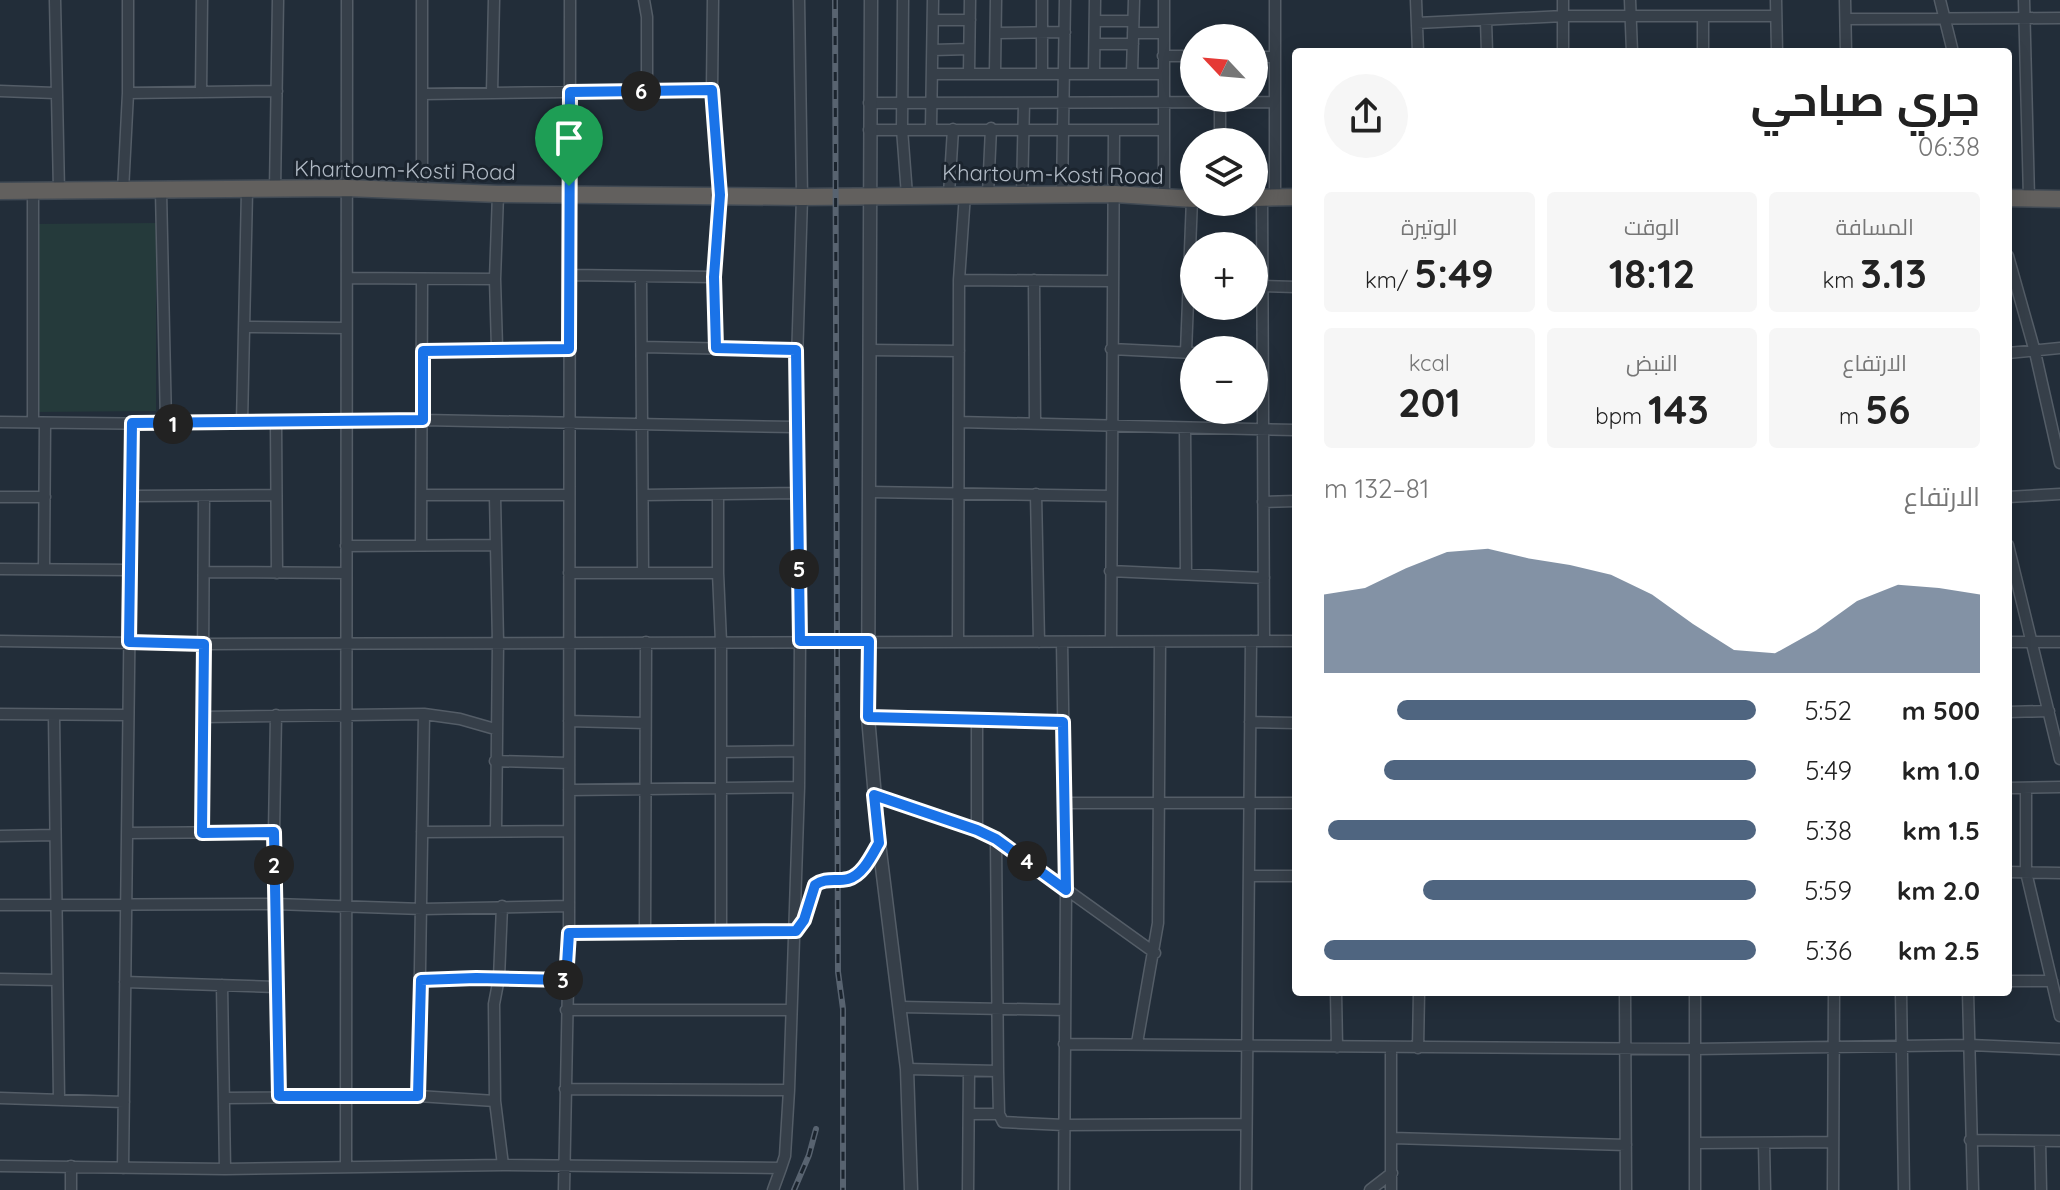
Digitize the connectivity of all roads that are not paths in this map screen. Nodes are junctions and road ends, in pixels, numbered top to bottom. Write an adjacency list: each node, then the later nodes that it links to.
1 (55, 0): 78 (street)
2 (128, 0): 79 (street)
3 (202, 0): 76 (street)
4 (278, 0): 74 (street)
5 (347, 0): 101 (street)
6 (422, 0): 81 (street)
7 (494, 0): 80 (street)
8 (570, 0): 77 (street)
9 (644, 0): 75 (street)
10 (713, 0): 72 (street)
11 (799, 0): 120 (street)
12 (871, 0): 85 (street)
13 (903, 0): 86 (street)
14 (933, 0): 37 (street)
15 (970, 0): 38 (street)
16 (996, 0): 46 (street)
17 (1042, 0): 44 (street)
18 (1065, 0): 45 (street)
19 (1095, 0): 40 (street)
20 (1134, 0): 41 (street)
21 (1164, 0): 47 (street)
22 (1275, 0): 63 (street)
23 (1416, 0): 43 (street)
24 (1563, 0): 30 (street)
25 (1630, 0): 31 (street)
26 (1776, 0): 32 (street)
27 (1845, 0): 35 (street)
28 (1940, 0): 39 (street)
29 (2024, 0): 36 (street)
30 (1564, 16): 31 (street); 42 (street); 52 (street)
31 (1630, 16): 33 (street); 53 (street)
32 (1776, 16): 33 (street); 55 (street)
33 (1703, 17): 54 (street)
34 (2060, 18): 36 (street)
35 (1846, 19): 39 (street); 56 (street)
36 (2024, 19): 39 (street); 126 (street)
37 (933, 20): 38 (street); 59 (street)
38 (970, 20): 58 (street)
39 (1945, 20): 57 (street)
40 (1096, 21): 41 (street); 49 (street)
41 (1133, 21): 48 (street)
42 (1486, 21): 43 (street); 51 (street)
43 (1417, 23): 50 (street)
44 (1042, 32): 45 (street); 46 (street); 66 (street)
45 (1065, 32): 67 (street)
46 (996, 33): 64 (street)
47 (1163, 33): 48 (street); 60 (street)
48 (1133, 38): 49 (street); 69 (street)
49 (1095, 44): 68 (street)
50 (1418, 48)
51 (1487, 48)
52 (1563, 48)
53 (1632, 48)
54 (1703, 48)
55 (1777, 48)
56 (1846, 48)
57 (1952, 48)
58 (969, 49): 59 (street); 65 (street)
59 (933, 50): 70 (street)
60 (1163, 56): 61 (street); 71 (street)
61 (1180, 56)
62 (1268, 57): 63 (street)
63 (1275, 57): 84 (street)
64 (995, 72): 65 (street); 66 (street)
65 (969, 73): 70 (street)
66 (1042, 73): 67 (street)
67 (1064, 73): 68 (street); 89 (street)
68 (1094, 73): 69 (street)
69 (1132, 73): 71 (street)
70 (932, 74): 87 (street)
71 (1163, 74): 90 (street)
72 (712, 90): 75 (street); 117 (street)
73 (0, 91): 78 (street)
74 (277, 91): 76 (street); 102 (street)
75 (647, 91): 77 (street)
76 (201, 92): 79 (street)
77 (570, 92): 80 (street); 111 (street)
78 (55, 93): 105 (street)
79 (128, 93): 106 (street)
80 (492, 93): 81 (street)
81 (422, 94): 109 (street)
82 (1180, 102): 90 (street)
83 (1268, 102): 84 (street)
84 (1275, 102): 100 (street)
85 (869, 103): 86 (street); 97 (street)
86 (902, 103): 87 (street); 93 (street)
87 (932, 103): 88 (street); 91 (street)
88 (1024, 103): 89 (street); 95 (street)
89 (1063, 103): 90 (street); 96 (street)
90 (1162, 103): 99 (street)
91 (931, 128): 93 (street); 94 (street)
92 (991, 128): 94 (street); 95 (street); 113 (street)
93 (902, 129): 97 (street); 119 (street)
94 (953, 129): 112 (street)
95 (1024, 129): 96 (street); 114 (street)
96 (1063, 129): 98 (street); 115 (street)
97 (869, 130): 118 (street)
98 (1114, 130): 99 (street); 116 (street)
99 (1162, 130): 121 (street)
100 (1268, 162)
101 (347, 188): 102 (highway, Khartoum-Kosti Road); 109 (highway, Khartoum-Kosti Road); 132 (street)
102 (275, 190): 108 (highway, Khartoum-Kosti Road)
103 (0, 191): 104 (highway, Khartoum-Kosti Road)
104 (33, 191): 105 (highway, Khartoum-Kosti Road); 160 (street)
105 (59, 191): 106 (highway, Khartoum-Kosti Road)
106 (123, 191): 107 (highway, Khartoum-Kosti Road)
107 (161, 191): 108 (highway, Khartoum-Kosti Road); 168 (street)
108 (247, 191): 141 (street)
109 (422, 191): 110 (highway, Khartoum-Kosti Road)
110 (498, 194): 111 (highway, Khartoum-Kosti Road); 134 (street)
111 (570, 194): 117 (highway, Khartoum-Kosti Road); 130 (street)
112 (957, 194): 113 (highway, Khartoum-Kosti Road); 119 (highway, Khartoum-Kosti Road); 136 (street)
113 (988, 194): 114 (highway, Khartoum-Kosti Road)
114 (1022, 194): 115 (highway, Khartoum-Kosti Road)
115 (1062, 194): 116 (highway, Khartoum-Kosti Road)
116 (1115, 194): 121 (highway, Khartoum-Kosti Road); 138 (street)
117 (720, 195): 120 (highway, Khartoum-Kosti Road); 131 (street)
118 (871, 195): 119 (highway, Khartoum-Kosti Road); 120 (highway, Khartoum-Kosti Road); 151 (street)
119 (907, 195)
120 (802, 197): 150 (street)
121 (1164, 197): 124 (highway, Khartoum-Kosti Road)
122 (1268, 197): 123 (highway)
123 (1292, 197)
124 (1180, 198)
125 (2012, 198): 126 (highway)
126 (2029, 198): 127 (highway)
127 (2060, 199)
128 (1193, 216): 143 (street)
129 (2012, 270): 155 (street)
130 (570, 275): 133 (street); 148 (street)
131 (714, 277): 133 (street); 146 (street)
132 (347, 278): 135 (street); 142 (street)
133 (641, 278): 144 (street)
134 (495, 279): 135 (street); 145 (street)
135 (422, 280): 152 (street)
136 (959, 280): 137 (street); 153 (street)
137 (1034, 280): 138 (street); 167 (street)
138 (1111, 281): 149 (street)
139 (1268, 286): 140 (street)
140 (1292, 287)
141 (244, 327): 142 (street); 165 (street)
142 (346, 328): 158 (street)
143 (1190, 336)
144 (642, 347): 146 (street); 170 (street)
145 (497, 348): 148 (street); 152 (street)
146 (716, 348): 150 (street)
147 (2060, 348): 155 (street)
148 (569, 349): 166 (street)
149 (1111, 349): 154 (street); 171 (street)
150 (796, 350): 172 (street)
151 (870, 350): 153 (street); 177 (street)
152 (423, 351): 157 (street)
153 (959, 351): 162 (street)
154 (1180, 352)
155 (2035, 352): 156 (street); 176 (street)
156 (2012, 353)
157 (423, 420): 158 (street); 166 (street); 183 (street)
158 (346, 421): 161 (street); 198 (street)
159 (0, 422): 160 (street)
160 (33, 422): 163 (street)
161 (276, 422): 165 (street); 182 (street)
162 (959, 422): 167 (street); 179 (street)
163 (45, 423): 164 (street); 192 (street)
164 (132, 423): 168 (street); 187 (street)
165 (242, 423): 168 (street)
166 (569, 423): 170 (street); 184 (street)
167 (1035, 423): 171 (street)
168 (166, 424)
169 (1263, 424): 174 (street)
170 (642, 426): 172 (street); 185 (street)
171 (1112, 426): 173 (street); 190 (street)
172 (795, 427): 178 (street)
173 (1185, 428): 174 (street); 210 (street)
174 (1263, 430): 175 (street); 195 (street)
175 (1292, 430)
176 (2060, 461)
177 (870, 492): 179 (street); 214 (street)
178 (797, 493): 186 (street); 213 (street)
179 (959, 494): 180 (street); 223 (street)
180 (1036, 494): 190 (street); 224 (street)
181 (2060, 494): 193 (street)
182 (275, 495): 188 (street); 206 (street)
183 (422, 495): 189 (street); 196 (street)
184 (569, 495): 189 (street); 208 (street)
185 (643, 495): 186 (street); 205 (street)
186 (718, 495): 209 (street)
187 (131, 496): 188 (street); 202 (street)
188 (204, 496): 204 (street)
189 (495, 496): 197 (street)
190 (1111, 496): 203 (street)
191 (0, 497): 192 (street)
192 (45, 497): 201 (street)
193 (2012, 497)
194 (1292, 501): 195 (street)
195 (1263, 502): 211 (street)
196 (421, 545): 197 (street); 198 (street)
197 (496, 545): 230 (street)
198 (346, 546): 207 (street)
199 (2012, 561): 228 (street)
200 (0, 569): 201 (street)
201 (44, 569): 202 (street)
202 (130, 570): 219 (street)
203 (1110, 571): 210 (street); 215 (street)
204 (205, 572): 206 (street); 232 (street)
205 (643, 572): 208 (street); 209 (street)
206 (277, 573): 207 (street)
207 (346, 573): 220 (street)
208 (569, 573): 231 (street)
209 (718, 573): 222 (street)
210 (1186, 573): 211 (street)
211 (1264, 578): 217 (street)
212 (0, 641): 219 (street)
213 (800, 641): 214 (street); 222 (street); 250 (street)
214 (869, 641): 223 (street); 242 (street)
215 (1111, 641): 225 (street); 226 (street)
216 (1251, 641): 217 (street); 226 (street); 246 (street)
217 (1264, 641): 218 (street)
218 (1292, 641)
219 (129, 642): 232 (street); 238 (street)
220 (346, 642): 230 (street); 232 (street); 240 (street)
221 (646, 642): 222 (street); 231 (street); 247 (street)
222 (721, 642): 251 (street)
223 (958, 642): 224 (street)
224 (1039, 642): 225 (street)
225 (1062, 642): 245 (street)
226 (1160, 642): 264 (street)
227 (2012, 642): 228 (street)
228 (2033, 642): 229 (street); 233 (street)
229 (2060, 642)
230 (498, 643): 231 (street); 249 (street)
231 (569, 643): 244 (street)
232 (204, 644): 241 (street)
233 (2049, 711): 234 (street); 252 (street)
234 (2012, 712)
235 (0, 714): 237 (street)
236 (424, 714): 240 (street); 249 (street); 271 (street)
237 (54, 715): 238 (street); 274 (street)
238 (128, 715): 272 (street)
239 (276, 715): 240 (street); 241 (street); 270 (street)
240 (346, 715): 288 (street)
241 (203, 717): 273 (street)
242 (868, 717): 243 (street); 262 (street)
243 (977, 720): 245 (street); 268 (street)
244 (569, 721): 247 (street); 254 (street)
245 (1063, 722): 263 (street)
246 (1250, 722): 248 (street); 266 (street)
247 (645, 723): 261 (street)
248 (1292, 723)
249 (495, 729): 253 (street)
250 (799, 751): 251 (street); 255 (street)
251 (721, 752): 259 (street)
252 (2060, 759)
253 (495, 761): 254 (street); 267 (street)
254 (569, 763): 260 (street)
255 (799, 787): 259 (street); 293 (street)
256 (2060, 787): 258 (street)
257 (2012, 788): 258 (street)
258 (2026, 788): 279 (street)
259 (722, 789): 261 (street); 294 (street)
260 (569, 790): 261 (street); 269 (street)
261 (645, 790): 292 (street)
262 (874, 795): 268 (street); 277 (street)
263 (1064, 803): 264 (street); 283 (street)
264 (1161, 803): 266 (street); 296 (street)
265 (1292, 803): 266 (street)
266 (1250, 804): 281 (street)
267 (496, 830): 269 (street); 271 (street)
268 (977, 830): 276 (street)
269 (569, 831): 290 (street)
270 (274, 832): 273 (street); 285 (street)
271 (422, 832): 291 (street)
272 (127, 833): 273 (street); 287 (street)
273 (202, 833)
274 (55, 835): 275 (street); 284 (street)
275 (0, 836)
276 (996, 839): 283 (street); 315 (street)
277 (879, 843): 293 (street); 314 (street)
278 (2012, 872): 279 (street)
279 (2026, 872): 280 (street); 303 (street)
280 (2060, 873)
281 (1250, 876): 282 (street); 322 (street)
282 (1292, 876)
283 (1066, 890): 296 (street); 318 (street)
284 (56, 904): 286 (street); 287 (street); 299 (street)
285 (275, 904): 287 (street); 288 (street); 306 (street)
286 (0, 905)
287 (126, 906): 304 (street)
288 (346, 906): 291 (street); 337 (street)
289 (502, 906): 290 (street); 291 (street); 297 (street)
290 (569, 906): 295 (street)
291 (423, 909): 300 (street)
292 (645, 931): 294 (street); 295 (street)
293 (796, 931): 294 (street); 317 (street)
294 (721, 932)
295 (569, 933): 301 (street)
296 (1155, 953): 320 (street)
297 (499, 978): 300 (street); 301 (street); 343 (street)
298 (0, 979): 299 (street)
299 (57, 980): 342 (street)
300 (421, 980): 339 (street)
301 (566, 980): 316 (street)
302 (2012, 981): 303 (street)
303 (2052, 981): 319 (street)
304 (125, 982): 305 (street); 344 (street)
305 (222, 985): 306 (street); 341 (street)
306 (276, 987): 338 (street)
307 (1336, 996): 325 (street)
308 (1419, 996): 328 (street)
309 (1625, 996): 329 (street)
310 (1695, 996): 330 (street)
311 (1834, 996): 326 (street)
312 (1901, 996): 324 (street)
313 (1968, 996): 323 (street)
314 (901, 1007): 315 (street); 332 (street)
315 (998, 1009): 318 (street); 334 (street)
316 (566, 1010): 317 (street); 335 (street)
317 (791, 1010): 336 (street)
318 (1065, 1010): 321 (street)
319 (2060, 1016)
320 (1137, 1043): 321 (street); 322 (street)
321 (1064, 1044): 348 (street)
322 (1247, 1044): 325 (street); 347 (street)
323 (1970, 1045): 324 (street); 331 (street); 350 (street)
324 (1902, 1046): 326 (street); 379 (street)
325 (1337, 1047): 327 (street)
326 (1834, 1047): 330 (street); 353 (street)
327 (1391, 1048): 328 (street); 349 (street)
328 (1418, 1048): 329 (street)
329 (1626, 1048): 330 (street); 356 (street)
330 (1696, 1049): 354 (street)
331 (2060, 1049)
332 (907, 1069): 333 (street); 369 (street)
333 (969, 1071): 334 (street); 345 (street)
334 (998, 1071): 346 (street)
335 (565, 1089): 336 (street); 361 (street)
336 (789, 1090): 363 (street)
337 (346, 1095): 338 (street); 339 (street); 360 (street)
338 (279, 1096): 341 (street)
339 (418, 1096): 343 (street)
340 (0, 1098): 342 (street)
341 (225, 1098): 364 (street)
342 (59, 1099): 344 (street)
343 (495, 1101): 357 (street)
344 (124, 1102): 362 (street)
345 (969, 1114): 346 (street); 370 (street)
346 (999, 1114): 348 (street)
347 (1246, 1124): 348 (street); 372 (street)
348 (1064, 1125): 371 (street)
349 (1393, 1138): 356 (street); 365 (street)
350 (1970, 1140): 351 (street); 380 (street)
351 (2040, 1141): 352 (street); 381 (street)
352 (2060, 1141)
353 (1833, 1142): 355 (street); 378 (street)
354 (1695, 1143): 355 (street); 376 (street)
355 (1764, 1144): 377 (street)
356 (1626, 1145): 375 (street)
357 (503, 1165): 360 (street); 361 (street)
358 (0, 1166): 359 (street)
359 (71, 1166): 362 (street); 366 (street)
360 (346, 1166): 364 (street)
361 (564, 1166): 363 (street); 367 (street)
362 (123, 1168): 364 (street)
363 (781, 1168): 368 (street)
364 (225, 1169)
365 (1392, 1173): 373 (street); 374 (street)
366 (71, 1190)
367 (564, 1190)
368 (773, 1190)
369 (911, 1190)
370 (968, 1190)
371 (1064, 1190)
372 (1246, 1190)
373 (1370, 1190)
374 (1391, 1190)
375 (1626, 1190)
376 (1695, 1190)
377 (1765, 1190)
378 (1833, 1190)
379 (1904, 1190)
380 (1973, 1190)
381 (2041, 1190)

